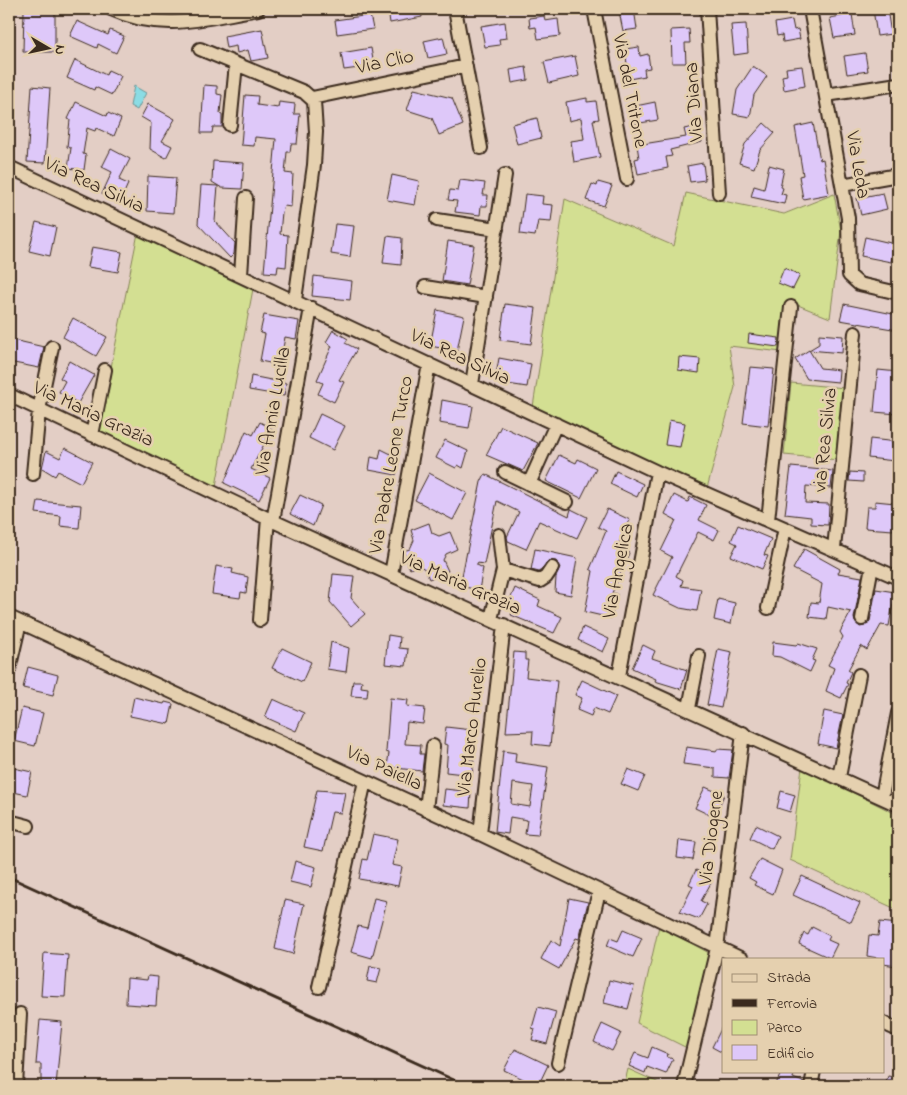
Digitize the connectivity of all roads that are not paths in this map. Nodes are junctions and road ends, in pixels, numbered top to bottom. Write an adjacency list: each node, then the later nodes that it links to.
1 (111, 9): 2 (street)
2 (258, 9)
3 (455, 9): 9 (street)
4 (594, 9): 18 (street, Via del Tritone)
5 (707, 9): 20 (street, Via Diana)
6 (810, 9): 11 (street, Via Leda)
7 (200, 49): 8 (street)
8 (236, 64): 12 (street); 13 (street)
9 (466, 66): 12 (street, Via Clio); 14 (street)
10 (898, 84): 11 (street)
11 (826, 95): 19 (street, Via Leda)
12 (312, 98): 28 (street)
13 (230, 125)
14 (482, 148)
15 (9, 167): 24 (street, Via Rea Silvia)
16 (505, 175): 23 (street, via Rea Silvia)
17 (898, 175): 19 (street)
18 (627, 179)
19 (842, 185): 26 (street, Via Leda)
20 (720, 193)
21 (246, 198): 24 (street)
22 (437, 220): 23 (street)
23 (496, 229): 27 (street, via Rea Silvia)
24 (241, 275): 28 (street, Via Rea Silvia)
25 (425, 287): 27 (street)
26 (898, 293)
27 (486, 297): 35 (street, via Rea Silvia)
28 (295, 300): 29 (street, Via Rea Silvia)
29 (311, 308): 33 (street, Via Rea Silvia); 45 (street, Via Annia Lucilla)
30 (791, 308): 46 (street)
31 (855, 334): 49 (street, via Rea Silvia)
32 (52, 347): 37 (street)
33 (429, 364): 35 (street, Via Rea Silvia); 53 (street, Via Padre Leone Turco)
34 (105, 370): 39 (street)
35 (472, 384): 38 (street, Via Rea Silvia)
36 (9, 395): 37 (street, Via Maria Grazia)
37 (39, 410): 39 (street, Via Maria Grazia); 42 (street)
38 (556, 424): 41 (street, Via Rea Silvia); 43 (street)
39 (92, 435): 45 (street, Via Maria Grazia)
40 (505, 472): 43 (street)
41 (657, 472): 46 (street, Via Rea Silvia); 64 (street, Via Angelica)
42 (33, 474)
43 (529, 484): 44 (street)
44 (567, 502)
45 (271, 520): 53 (street, Via Maria Grazia); 59 (street, Via Annia Lucilla)
46 (768, 520): 47 (street, Via Rea Silvia)
47 (785, 528): 49 (street, Via Rea Silvia); 55 (street)
48 (499, 535): 52 (street)
49 (834, 549): 50 (street, Via Rea Silvia)
50 (872, 566): 54 (street, Via Rea Silvia); 58 (street)
51 (552, 568): 52 (street)
52 (503, 570): 57 (street)
53 (391, 574): 57 (street, Via Maria Grazia)
54 (898, 578)
55 (768, 608)
56 (14, 619): 62 (street); 70 (street, Via Paiella)
57 (491, 619): 60 (street, Via Maria Grazia)
58 (862, 619)
59 (260, 620)
60 (504, 625): 64 (street, Via Maria Grazia); 76 (street, Via Marco Aurelio)
61 (699, 656): 65 (street)
62 (9, 670)
63 (859, 675): 69 (street)
64 (619, 676): 65 (street, Via Maria Grazia)
65 (689, 708): 67 (street, Via Maria Grazia)
66 (898, 713): 71 (street)
67 (743, 733): 69 (street, Via Maria Grazia); 78 (street, Via Diogene)
68 (433, 746): 73 (street)
69 (839, 777): 71 (street, Via Maria Grazia)
70 (365, 781): 73 (street, Via Paiella); 80 (street)
71 (882, 797): 72 (street, Via Maria Grazia)
72 (898, 805)
73 (426, 810): 76 (street, Via Paiella)
74 (9, 821): 75 (street)
75 (28, 826)
76 (480, 834): 77 (street, Via Paiella)
77 (599, 891): 78 (street, Via Paiella); 84 (street)
78 (718, 948): 79 (street, Via Paiella); 87 (street, Via Diogene)
79 (740, 958)
80 (319, 987)
81 (20, 1014): 86 (street)
82 (884, 1024): 83 (street)
83 (898, 1030)
84 (558, 1062)
85 (814, 1072): 88 (street)
86 (16, 1086)
87 (684, 1086)
88 (811, 1086)

